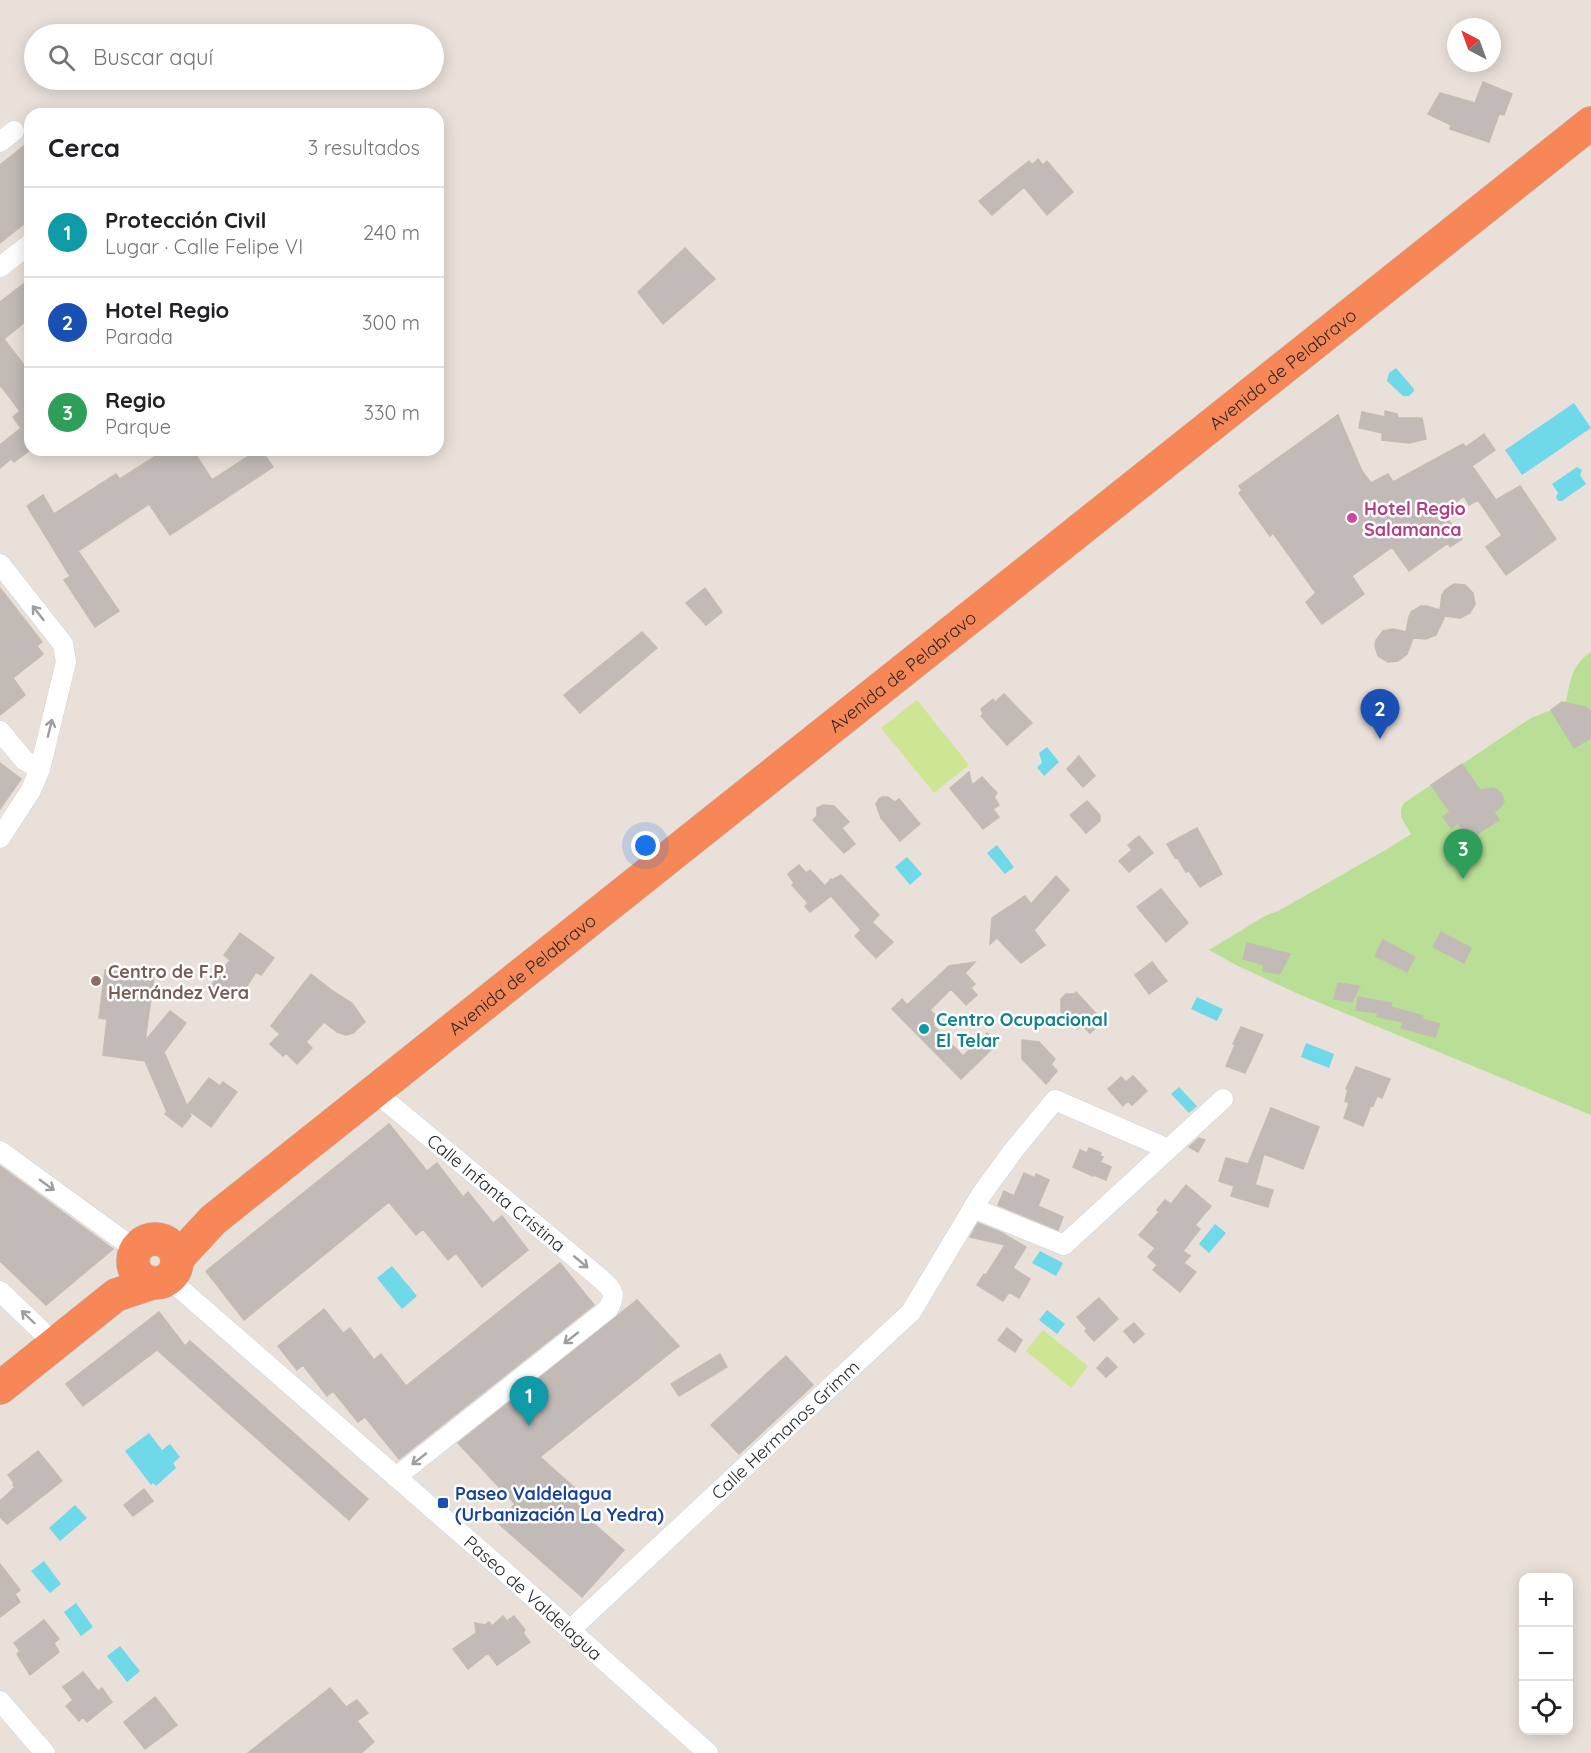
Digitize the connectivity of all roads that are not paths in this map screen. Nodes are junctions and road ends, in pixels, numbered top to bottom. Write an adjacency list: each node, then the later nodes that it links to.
1 (1591, 123): 8 (highway, Avenida de Pelabravo)
2 (24, 249): 3 (street)
3 (0, 267)
4 (0, 564): 6 (street, one-way to 4)
5 (0, 731): 6 (street)
6 (40, 769): 7 (street)
7 (0, 838)
8 (374, 1091): 13 (highway, Avenida de Pelabravo); 17 (street, Calle Infanta Cristina, one-way to 17)
9 (1223, 1099): 10 (street)
10 (1168, 1149): 12 (street); 12 (street, Calle Hermanos Grimm)
11 (0, 1151): 13 (street, Paseo de Valdelagua, one-way to 13)
12 (973, 1208): 18 (street, Calle Hermanos Grimm)
13 (156, 1263): 15 (highway); 17 (street, Paseo de Valdelagua)
14 (0, 1291): 15 (street, one-way to 14)
15 (55, 1344): 16 (highway)
16 (0, 1388)
17 (396, 1477): 18 (street, Paseo de Valdelagua)
18 (570, 1630): 21 (street, Paseo de Valdelagua)
19 (0, 1701): 20 (street)
20 (45, 1753)
21 (708, 1753)

